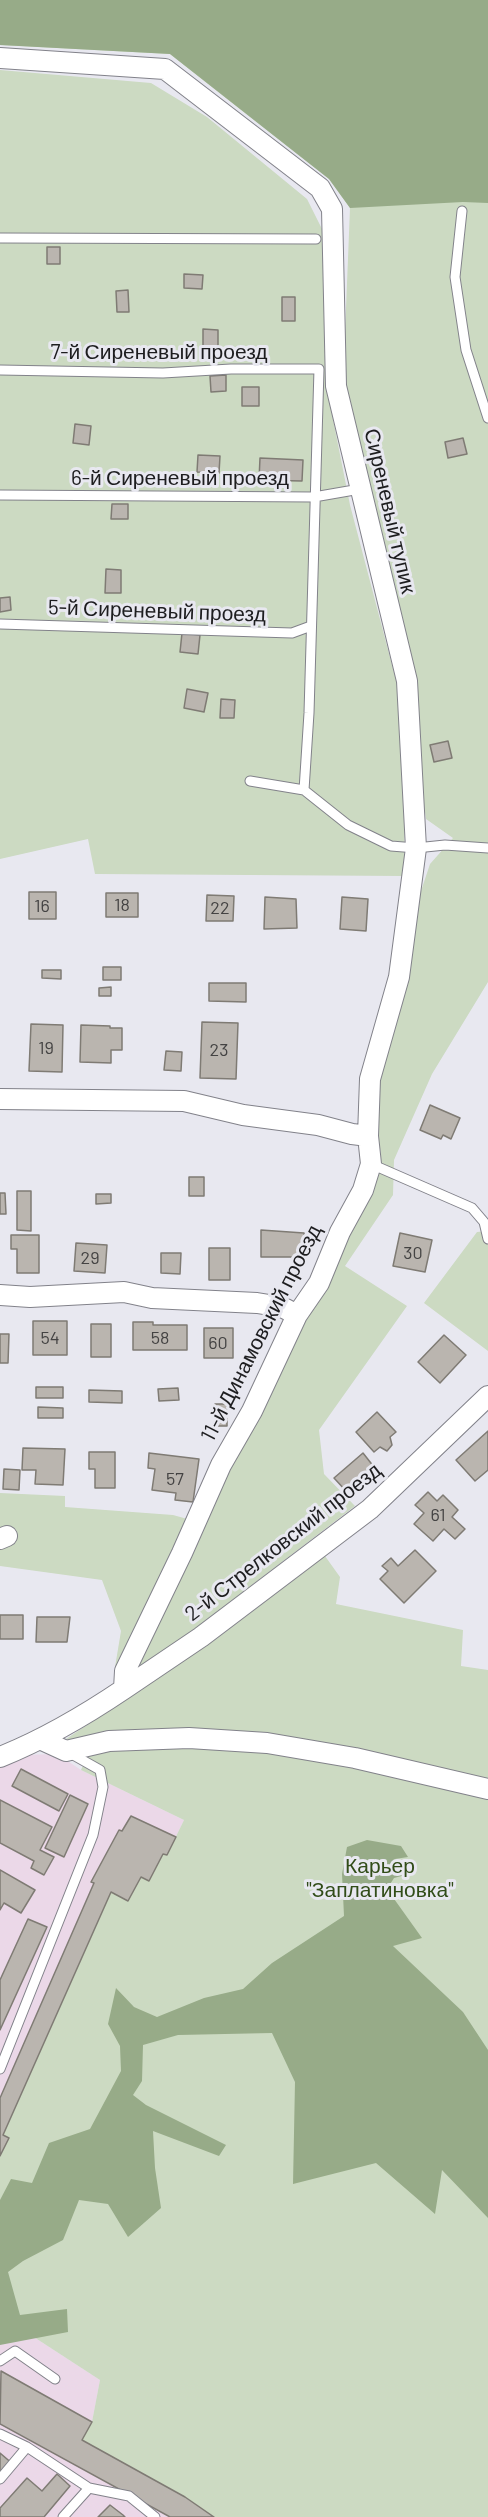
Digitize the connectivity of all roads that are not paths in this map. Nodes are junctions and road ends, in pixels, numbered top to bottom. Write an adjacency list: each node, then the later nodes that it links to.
1 (0, 58): 7 (street, Сиреневый тупик)
2 (462, 211): 6 (lane)
3 (0, 238): 4 (lane)
4 (316, 239)
5 (0, 370): 9 (lane, 7-й Сиреневый проезд)
6 (488, 418)
7 (360, 489): 9 (lane, 6-й Сиреневый проезд); 14 (street, Сиреневый тупик)
8 (0, 495): 9 (lane, 6-й Сиреневый проезд)
9 (314, 497): 11 (lane)
10 (0, 624): 11 (lane, 5-й Сиреневый проезд)
11 (311, 626): 13 (lane)
12 (250, 782): 13 (lane)
13 (304, 790): 14 (lane)
14 (416, 848): 15 (lane); 17 (street, 11-й Динамовский проезд)
15 (488, 848)
16 (0, 1099): 17 (street)
17 (368, 1136): 18 (street, 11-й Динамовский проезд)
18 (371, 1164): 19 (lane); 21 (street, 11-й Динамовский проезд)
19 (488, 1239)
20 (0, 1295): 21 (street)
21 (297, 1315): 23 (street, 11-й Динамовский проезд)
22 (488, 1396): 23 (street, 2-й Стрелковский проезд)
23 (124, 1689): 24 (street)
24 (42, 1740): 25 (street); 26 (street)
25 (66, 1751): 27 (street); 28 (lane)
26 (0, 1757)
27 (488, 1789)
28 (0, 2070)
29 (0, 2361): 30 (lane)
30 (55, 2379)
31 (0, 2434): 32 (lane)
32 (27, 2447): 33 (lane); 34 (lane)
33 (0, 2479)
34 (89, 2488): 35 (lane); 36 (lane)
35 (63, 2517)
36 (155, 2517)

